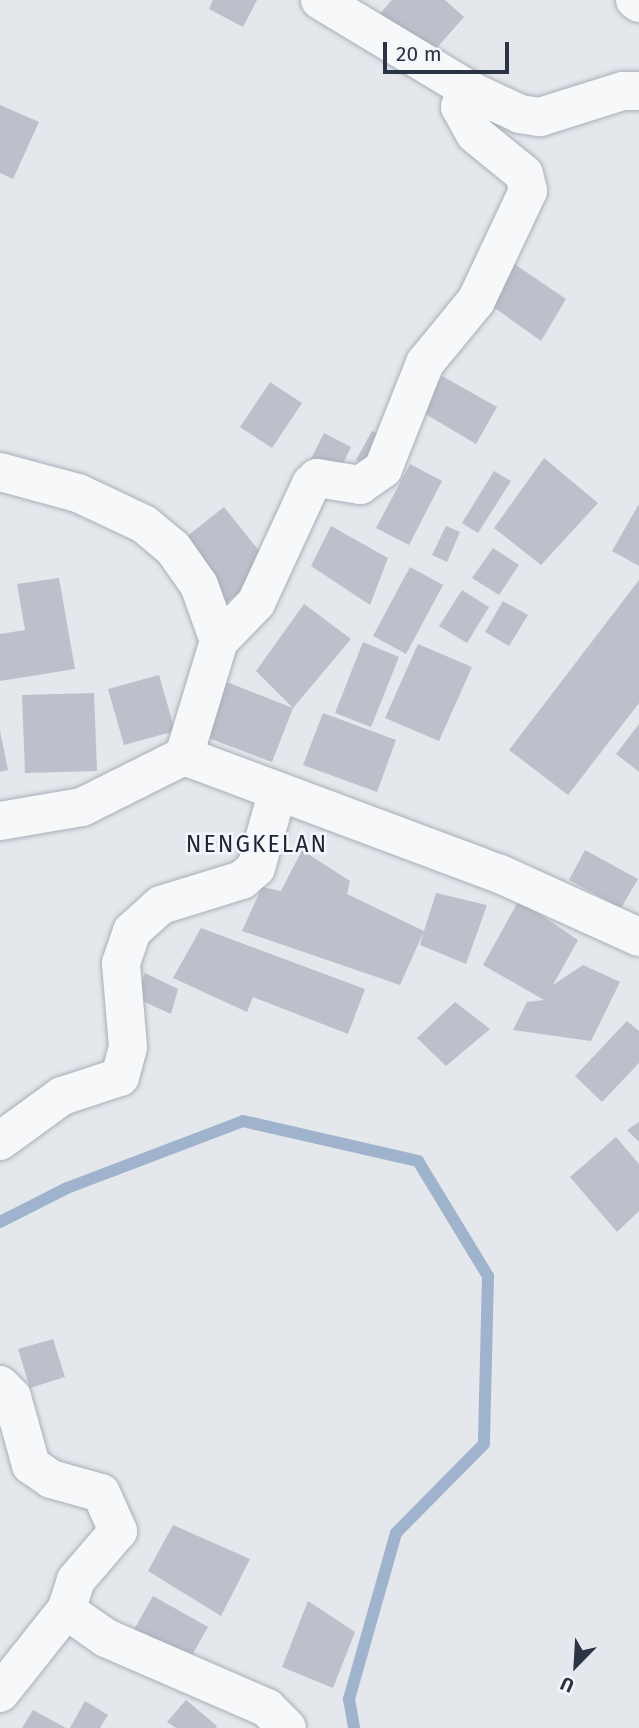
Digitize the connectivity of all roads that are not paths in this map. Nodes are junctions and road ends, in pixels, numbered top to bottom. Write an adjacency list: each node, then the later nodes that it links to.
1 (320, 0): 2 (street)
2 (471, 91): 3 (street); 5 (street)
3 (639, 91)
4 (0, 472): 5 (street)
5 (219, 641): 6 (street)
6 (184, 757): 7 (street); 8 (street)
7 (277, 794): 9 (street); 10 (street)
8 (0, 821)
9 (639, 937)
10 (0, 1141)
11 (0, 1385): 12 (street)
12 (66, 1610): 13 (street); 14 (street)
13 (0, 1693)
14 (287, 1728)

